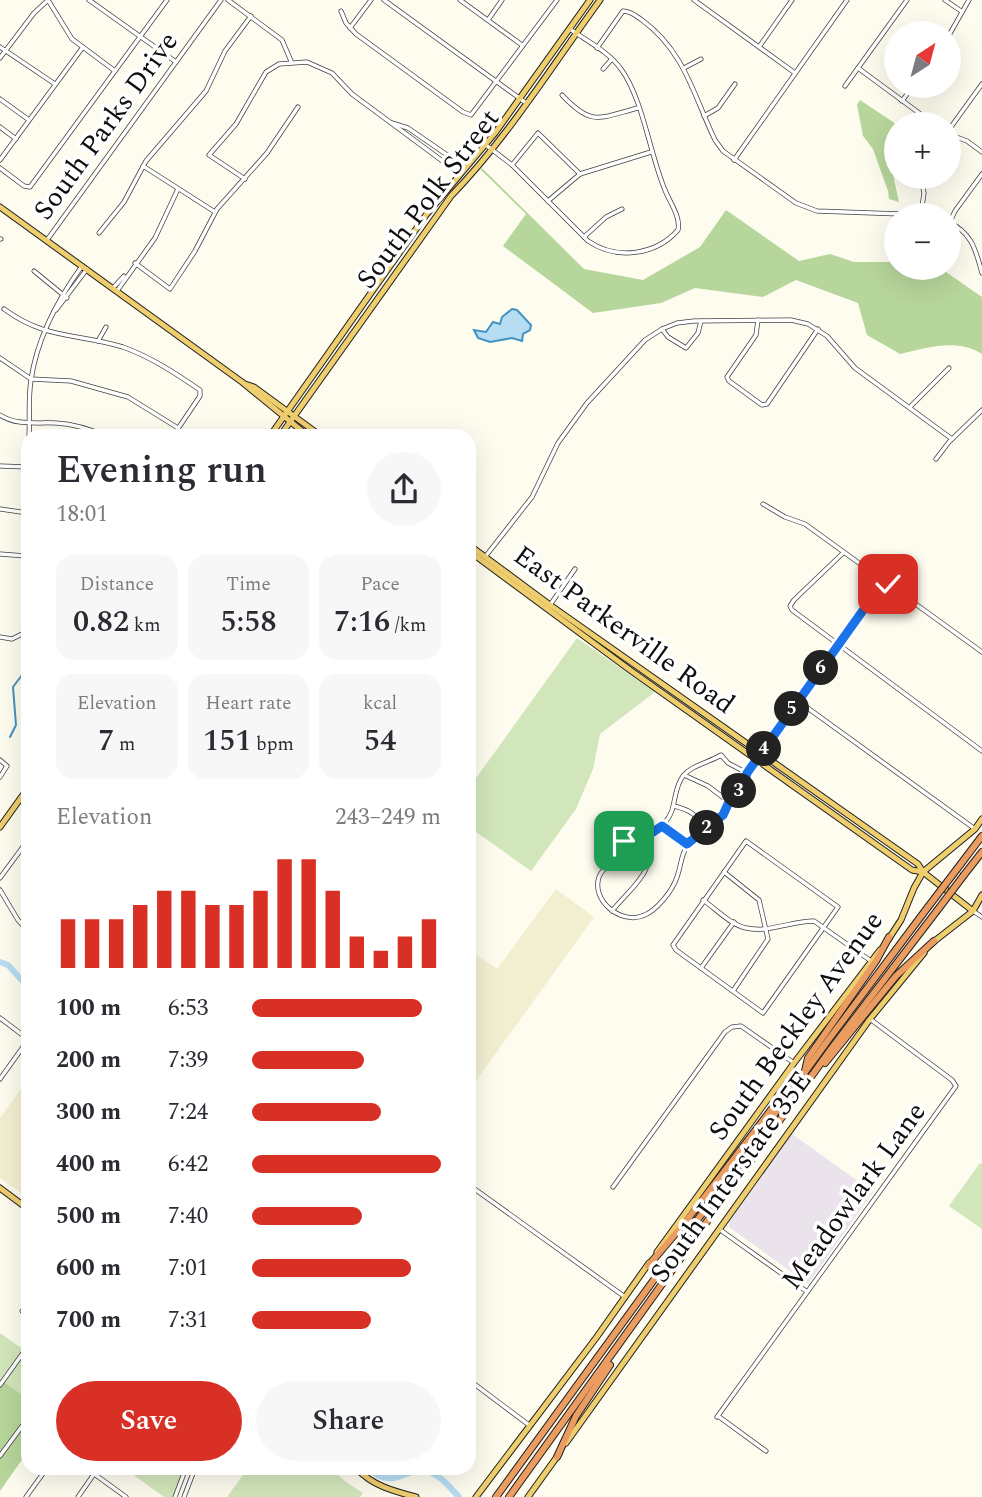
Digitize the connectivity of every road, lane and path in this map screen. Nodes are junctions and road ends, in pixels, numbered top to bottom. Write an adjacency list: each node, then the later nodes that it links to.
1 (48, 0): 29 (street); 32 (street)
2 (89, 0): 26 (street)
3 (221, 0): 37 (street, South Parks Drive)
4 (228, 0): 21 (street)
5 (371, 0): 24 (street)
6 (384, 0): 43 (street)
7 (460, 0): 22 (street)
8 (502, 0): 22 (street)
9 (557, 0): 27 (street)
10 (590, 0): 25 (main road, South Polk Street)
11 (600, 0): 25 (main road, South Polk Street)
12 (694, 0): 30 (street)
13 (792, 0): 30 (street)
14 (847, 0): 42 (street)
15 (907, 0): 40 (street)
16 (945, 0): 20 (street)
17 (970, 0): 20 (street)
18 (165, 1): 26 (street)
19 (341, 11): 24 (street)
20 (961, 11): 23 (street)
21 (251, 16): 36 (street); 73 (street)
22 (488, 20): 27 (street)
23 (958, 21)
24 (350, 28): 43 (street)
25 (573, 31): 31 (street); 51 (main road, South Polk Street); 53 (main road, South Polk Street)
26 (141, 36): 37 (street); 41 (street)
27 (522, 45): 43 (street)
28 (0, 47): 32 (street)
29 (83, 47): 41 (street); 46 (street)
30 (759, 47): 42 (street)
31 (597, 48): 35 (street); 39 (street)
32 (5, 51): 33 (street); 46 (street)
33 (0, 58)
34 (701, 59): 39 (street)
35 (612, 60): 38 (street); 55 (street)
36 (291, 61): 60 (street); 81 (street)
37 (176, 62): 92 (street, South Parks Drive)
38 (603, 68)
39 (684, 68): 58 (street)
40 (858, 68): 47 (street); 52 (street)
41 (115, 72): 74 (street)
42 (795, 74): 71 (street)
43 (496, 81): 51 (street)
44 (982, 83): 57 (street)
45 (735, 84): 58 (street)
46 (55, 85): 59 (street)
47 (845, 86)
48 (562, 95): 55 (street)
49 (904, 98): 52 (street)
50 (0, 99): 59 (street)
51 (519, 99): 53 (street); 64 (main road, South Polk Street)
52 (902, 101): 56 (street)
53 (526, 103): 65 (main road, South Polk Street)
54 (298, 107): 81 (street)
55 (638, 108): 66 (street)
56 (917, 112)
57 (961, 114)
58 (704, 116): 71 (street)
59 (29, 120): 63 (street)
60 (389, 121): 68 (street); 70 (street)
61 (0, 127): 63 (street)
62 (961, 138): 67 (street)
63 (16, 139): 69 (street)
64 (486, 145): 65 (street); 75 (main road, South Polk Street)
65 (492, 150): 72 (street); 76 (main road, South Polk Street)
66 (651, 152): 78 (street); 91 (street)
67 (982, 152)
68 (446, 154): 70 (street); 75 (street)
69 (0, 160)
70 (442, 160): 77 (street)
71 (734, 160): 88 (street)
72 (512, 165): 78 (street); 83 (street)
73 (143, 166): 82 (street); 90 (street)
74 (0, 168)
75 (466, 168): 76 (street); 77 (main road, South Polk Street)
76 (473, 173): 80 (main road, South Polk Street)
77 (461, 174): 80 (street); 116 (main road, South Polk Street)
78 (580, 174): 83 (street)
79 (982, 174): 84 (street)
80 (468, 179): 118 (main road, South Polk Street)
81 (245, 180): 87 (street)
82 (178, 189): 87 (street); 95 (street)
83 (548, 201): 91 (street)
84 (961, 203)
85 (0, 207): 92 (main road)
86 (622, 209): 91 (street)
87 (215, 213): 95 (street)
88 (884, 213)
89 (961, 230): 94 (street)
90 (99, 233)
91 (584, 237)
92 (47, 240): 96 (main road)
93 (982, 247): 94 (street)
94 (975, 250): 98 (street)
95 (135, 263): 99 (street)
96 (85, 267): 99 (main road); 100 (street); 101 (street)
97 (34, 271): 100 (street)
98 (982, 273)
99 (115, 289): 116 (main road)
100 (62, 294): 101 (street); 103 (street)
101 (67, 298): 103 (street)
102 (5, 309): 109 (street)
103 (54, 312): 109 (street)
104 (758, 320): 105 (street); 108 (street); 108 (street)
105 (701, 321): 107 (street); 107 (street)
106 (106, 327): 110 (street)
107 (662, 329): 133 (street)
108 (818, 329): 114 (street)
109 (46, 331): 110 (street); 113 (street)
110 (98, 341): 123 (street)
111 (0, 358): 113 (street)
112 (949, 368): 114 (street)
113 (31, 379): 120 (street); 123 (street)
114 (910, 407): 128 (street)
115 (982, 410): 128 (street)
116 (285, 414): 118 (main road); 119 (main road); 124 (main road, South Polk Street)
117 (0, 415): 120 (street)
118 (294, 416): 119 (main road, South Polk Street); 127 (main road)
119 (290, 422): 125 (main road, South Polk Street); 126 (main road)
120 (30, 423): 121 (street); 122 (street)
121 (30, 429)
122 (84, 429)
123 (178, 429)
124 (275, 429)
125 (285, 429)
126 (300, 429)
127 (312, 429)
128 (952, 439): 129 (street)
129 (936, 459)
130 (0, 466): 131 (street)
131 (21, 467)
132 (526, 489): 133 (street)
133 (534, 494): 142 (street)
134 (763, 505): 138 (street)
135 (0, 509): 136 (street)
136 (21, 512)
137 (476, 552): 142 (main road, East Parkerville Road)
138 (843, 553): 145 (street); 149 (street)
139 (0, 554): 141 (street)
140 (476, 555): 142 (main road, East Parkerville Road)
141 (21, 556)
142 (484, 559): 146 (main road, East Parkerville Road)
143 (902, 566): 145 (street)
144 (575, 569): 146 (street)
145 (888, 584): 149 (street); 150 (street)
146 (549, 607): 151 (main road, East Parkerville Road)
147 (21, 634): 148 (street)
148 (0, 636)
149 (838, 646): 152 (street); 153 (street)
150 (982, 652)
151 (618, 657): 154 (main road, East Parkerville Road); 156 (main road, East Parkerville Road)
152 (798, 701): 154 (street); 170 (street)
153 (982, 751)
154 (761, 754): 156 (street); 161 (main road, East Parkerville Road)
155 (0, 760): 160 (street)
156 (756, 760): 157 (main road, East Parkerville Road); 158 (street)
157 (769, 769): 161 (main road); 166 (main road, East Parkerville Road)
158 (747, 773): 159 (street); 164 (street)
159 (684, 775): 164 (street); 165 (street)
160 (0, 777)
161 (795, 777): 162 (main road, East Parkerville Road)
162 (828, 799): 166 (main road); 177 (main road, East Parkerville Road)
163 (21, 800): 168 (main road)
164 (729, 802): 171 (street)
165 (674, 806): 169 (street); 171 (street)
166 (823, 806): 178 (main road, East Parkerville Road)
167 (982, 819): 170 (main road, South Beckley Avenue)
168 (2, 821)
169 (662, 826): 172 (street); 174 (street)
170 (975, 829): 180 (main road, South Beckley Avenue)
171 (703, 831): 174 (street)
172 (650, 834): 185 (street); 185 (street)
173 (982, 836): 203 (highway, bridge)
174 (687, 844): 185 (street)
175 (21, 850): 181 (street)
176 (982, 852): 205 (highway, bridge)
177 (904, 853): 178 (main road); 180 (main road, East Parkerville Road)
178 (899, 860): 180 (main road, East Parkerville Road)
179 (724, 872): 184 (street); 190 (street); 191 (street)
180 (923, 872): 186 (main road, East Parkerville Road); 192 (main road, South Beckley Avenue)
181 (0, 878)
182 (0, 890): 189 (street)
183 (982, 895): 186 (main road, South Interstate 35E)
184 (704, 900): 188 (street); 195 (street)
185 (612, 911)
186 (973, 911): 187 (street); 193 (main road, South Interstate 35E)
187 (982, 917)
188 (734, 922): 190 (street); 195 (street)
189 (21, 923)
190 (767, 928): 191 (street); 196 (street)
191 (825, 928): 194 (street); 196 (street)
192 (889, 937): 194 (main road, South Beckley Avenue); 203 (highway)
193 (934, 941): 198 (main road, South Interstate 35E); 205 (highway)
194 (871, 961): 201 (main road, South Beckley Avenue)
195 (701, 968): 196 (street)
196 (733, 991)
197 (0, 1018): 199 (street)
198 (870, 1019): 211 (main road, South Interstate 35E); 214 (street, Meadowlark Lane)
199 (21, 1034)
200 (21, 1048): 202 (street)
201 (794, 1063): 207 (street); 212 (main road, South Beckley Avenue)
202 (2, 1071): 204 (street)
203 (804, 1072): 206 (highway)
204 (0, 1079)
205 (807, 1082): 213 (highway)
206 (786, 1098): 212 (highway); 237 (highway)
207 (613, 1187)
208 (0, 1188): 210 (main road)
209 (476, 1190): 215 (street)
210 (21, 1204)
211 (719, 1229): 214 (street); 223 (main road, South Interstate 35E)
212 (648, 1266): 215 (main road, South Beckley Avenue)
213 (658, 1290): 223 (highway); 238 (highway)
214 (806, 1292): 221 (street, Meadowlark Lane)
215 (625, 1297): 219 (main road, South Beckley Avenue)
216 (21, 1356): 217 (street)
217 (0, 1385)
218 (476, 1385): 219 (street)
219 (530, 1425): 236 (main road, South Beckley Avenue)
220 (21, 1428): 222 (street)
221 (766, 1451)
222 (0, 1457)
223 (556, 1457): 239 (main road, South Interstate 35E)
224 (42, 1475): 230 (street)
225 (93, 1475): 231 (street)
226 (95, 1475): 232 (street)
227 (184, 1475): 233 (street)
228 (192, 1475): 234 (street)
229 (364, 1475): 235 (main road)
230 (26, 1497)
231 (78, 1497)
232 (126, 1497)
233 (175, 1497)
234 (184, 1497)
235 (416, 1497)
236 (476, 1497)
237 (496, 1497)
238 (509, 1497)
239 (528, 1497)

